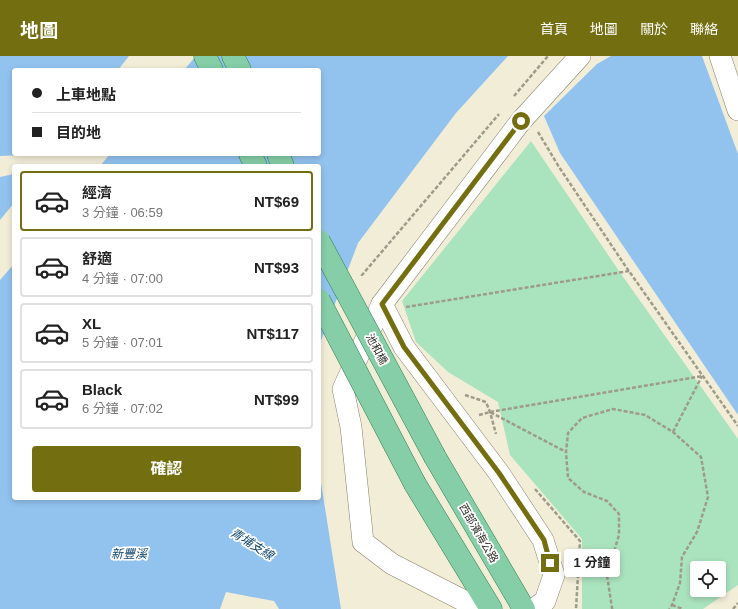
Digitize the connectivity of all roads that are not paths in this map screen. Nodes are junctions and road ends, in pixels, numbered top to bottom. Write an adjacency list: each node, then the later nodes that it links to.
1 (205, 56): 5 (main road)
2 (233, 56): 6 (main road)
3 (580, 56): 10 (street)
4 (720, 56): 7 (street)
5 (211, 68)
6 (239, 68)
7 (738, 110)
8 (321, 245): 13 (main road, 池和橋, bridge)
9 (321, 304): 15 (main road, bridge)
10 (382, 304): 11 (street); 12 (street)
11 (404, 347): 12 (street); 17 (street)
12 (357, 357): 14 (street)
13 (434, 457): 16 (main road, 西部濱海公路)
14 (480, 609)
15 (491, 609)
16 (524, 609)
17 (534, 609)

